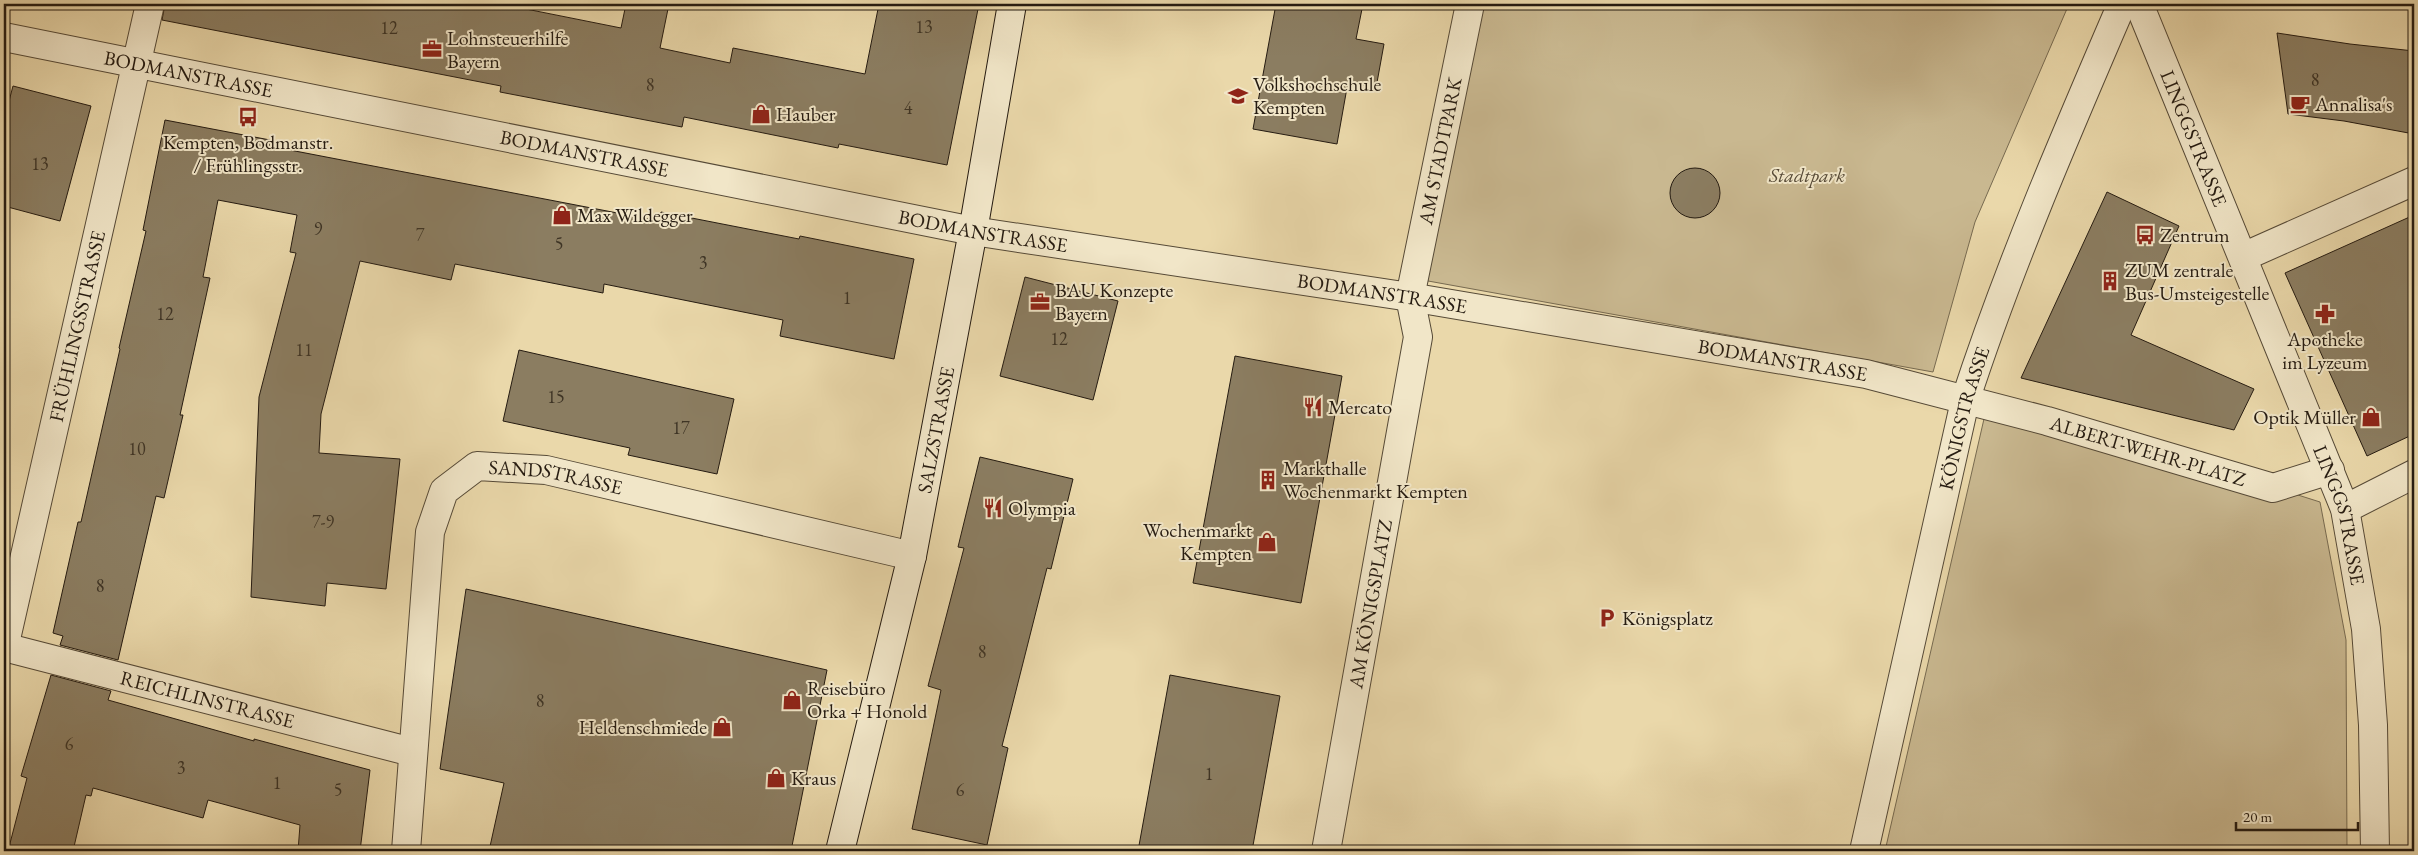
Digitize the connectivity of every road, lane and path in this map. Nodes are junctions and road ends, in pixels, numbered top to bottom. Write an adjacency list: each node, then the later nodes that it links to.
1 (150, 4): 7 (street, FRÜHLINGSSTRASSE)
2 (1012, 4): 9 (street, SALZSTRASSE)
3 (1470, 4): 11 (street, AM STADTPARK)
4 (2122, 4): 12 (street, KÖNIGSTRASSE)
5 (2139, 4): 10 (street, LINGGSTRASSE)
6 (4, 37): 7 (street, BODMANSTRASSE)
7 (137, 65): 9 (street, BODMANSTRASSE); 17 (street, FRÜHLINGSSTRASSE)
8 (2414, 181): 10 (street)
9 (973, 231): 11 (street, BODMANSTRASSE); 16 (street, SALZSTRASSE)
10 (2243, 257): 13 (street, LINGGSTRASSE)
11 (1410, 296): 12 (street, BODMANSTRASSE); 21 (street, AM KÖNIGSPLATZ)
12 (1965, 401): 13 (street, ALBERT-WEHR-PLATZ); 22 (street, KÖNIGSTRASSE)
13 (2330, 470): 15 (street, LINGGSTRASSE)
14 (2414, 474): 15 (street)
15 (2345, 509): 23 (street, LINGGSTRASSE)
16 (912, 556): 18 (street, SANDSTRASSE); 20 (street, SALZSTRASSE)
17 (4, 648): 18 (street, REICHLINSTRASSE)
18 (412, 752): 19 (street, SANDSTRASSE)
19 (406, 851)
20 (840, 851)
21 (1326, 851)
22 (1864, 851)
23 (2375, 851)

